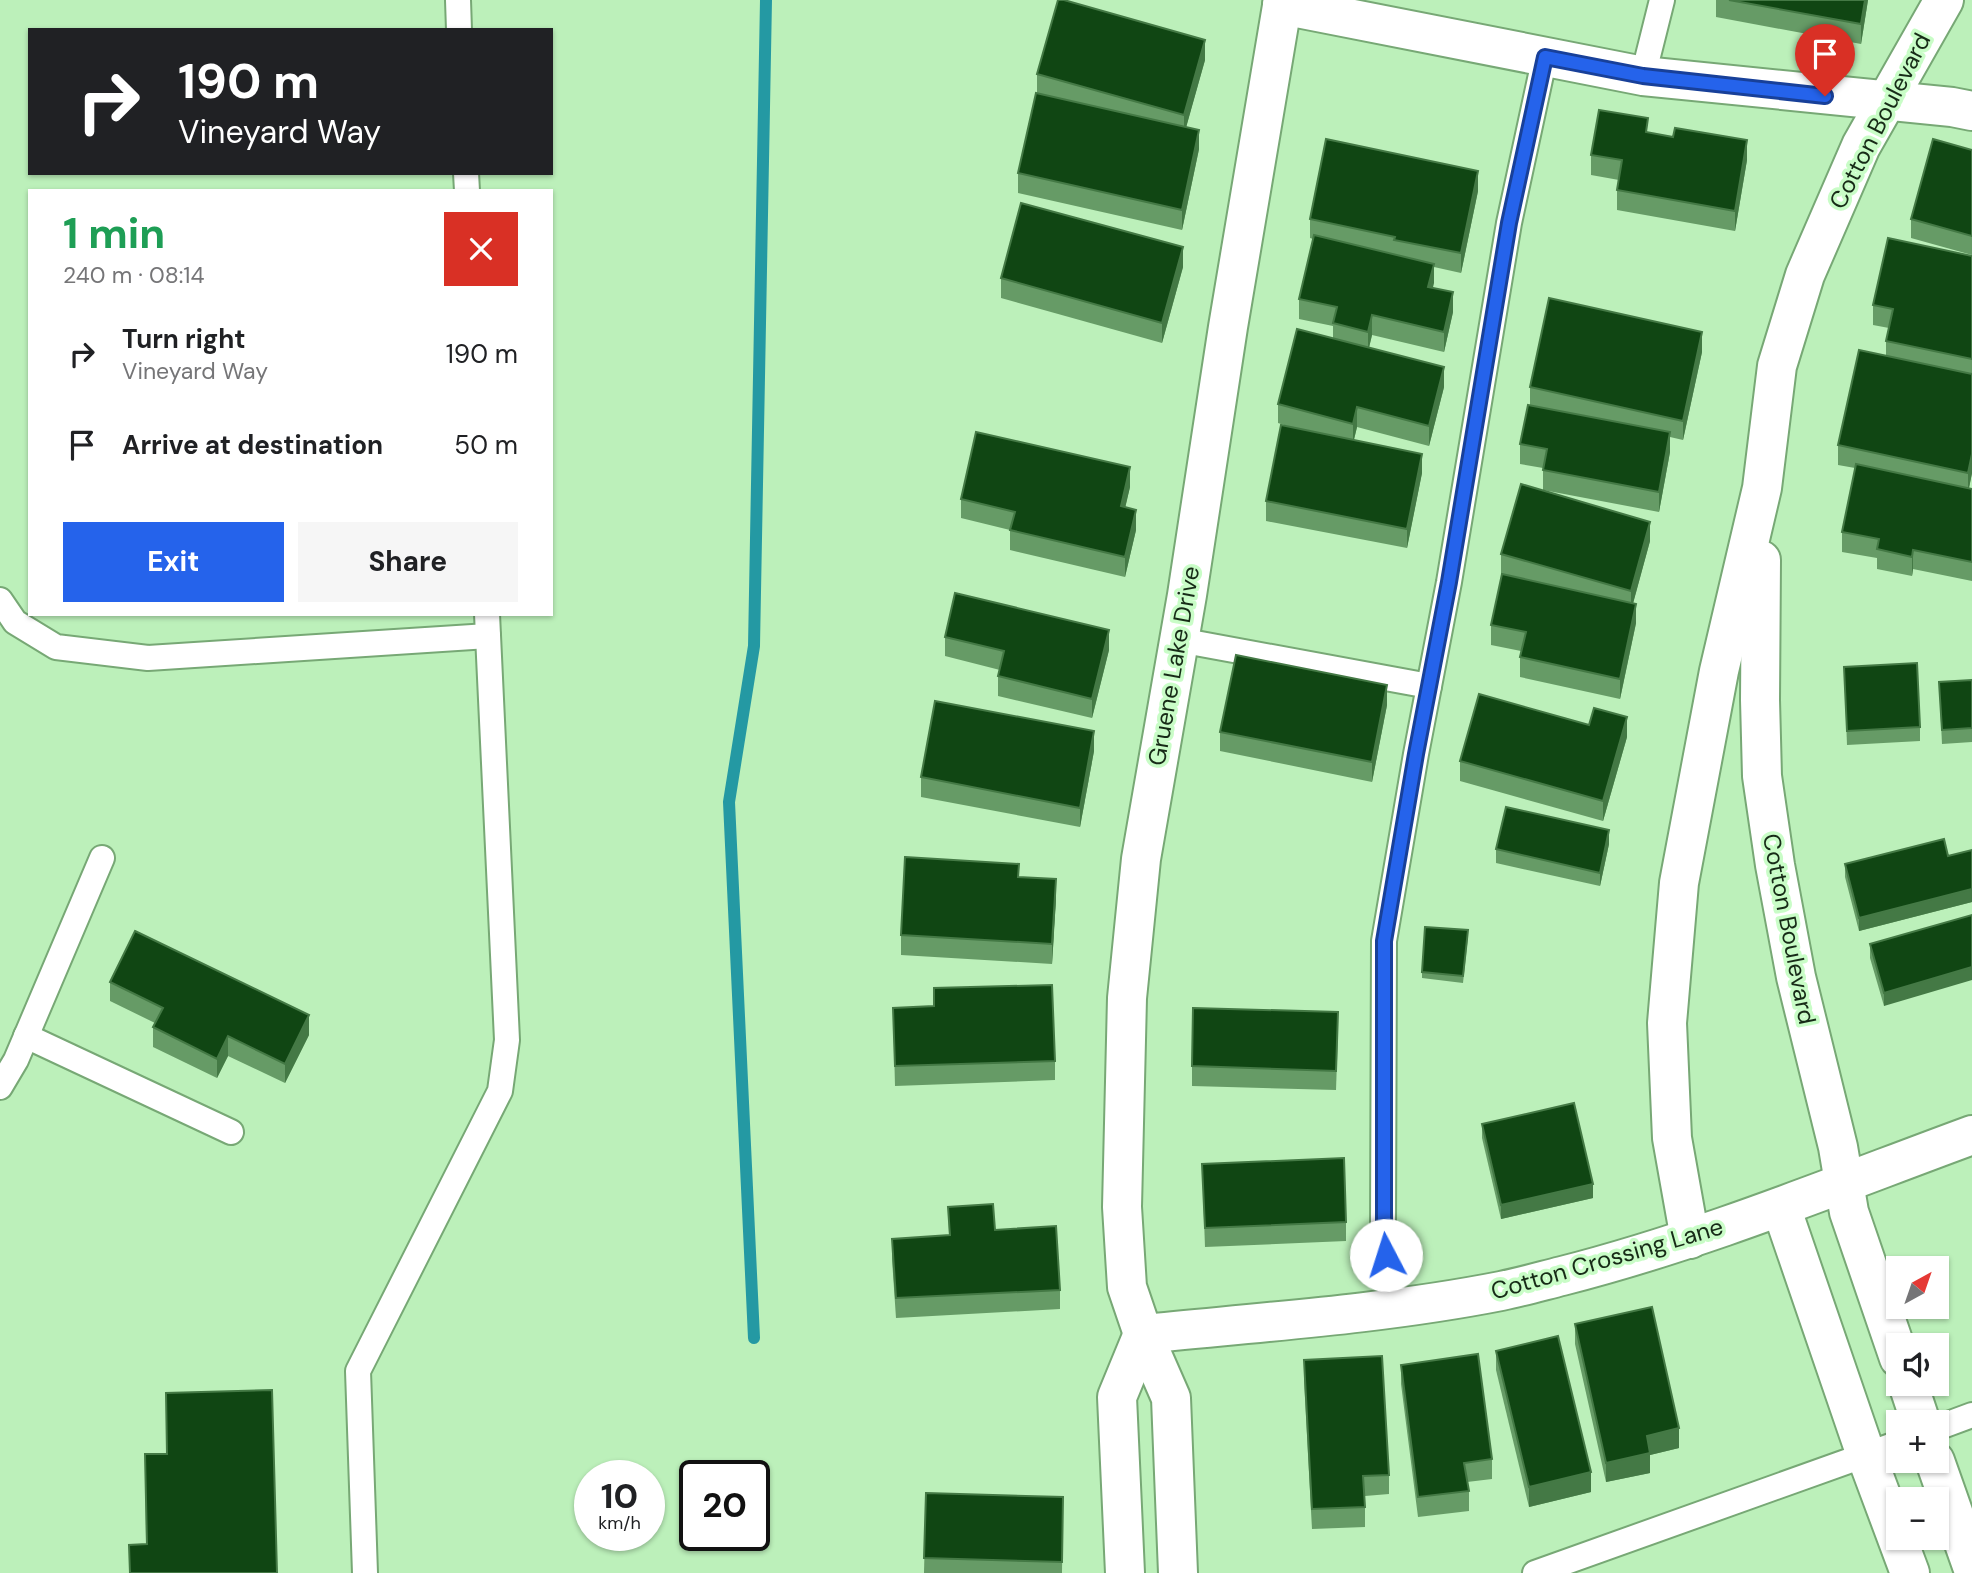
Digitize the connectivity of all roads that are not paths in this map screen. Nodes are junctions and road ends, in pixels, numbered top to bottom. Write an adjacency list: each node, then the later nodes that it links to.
1 (458, 0): 5 (lane)
2 (1662, 0): 7 (lane)
3 (1944, 0): 8 (street, Cotton Boulevard)
4 (1283, 3): 6 (street); 13 (street, Gruene Lake Drive)
5 (459, 28)
6 (1545, 57): 7 (street); 14 (lane)
7 (1643, 76): 8 (street)
8 (1888, 101): 9 (street); 10 (street, Cotton Boulevard)
9 (1972, 111)
10 (1762, 488): 20 (street, Cotton Boulevard); 22 (street, Cotton Boulevard)
11 (0, 600): 12 (lane)
12 (487, 625): 31 (lane)
13 (1179, 640): 14 (lane); 25 (street, Gruene Lake Drive)
14 (1429, 686): 23 (lane)
15 (102, 858): 16 (lane)
16 (26, 1036): 17 (lane); 18 (lane)
17 (0, 1087)
18 (231, 1132)
19 (1972, 1135): 20 (street, Cotton Crossing Lane)
20 (1845, 1182): 21 (street, Cotton Crossing Lane); 24 (street, Cotton Boulevard)
21 (1781, 1207): 22 (street, Cotton Crossing Lane); 28 (street)
22 (1690, 1239): 23 (street, Cotton Crossing Lane)
23 (1392, 1308): 25 (street, Cotton Crossing Lane)
24 (1890, 1333)
25 (1143, 1334): 32 (street); 33 (street, Gruene Lake Drive)
26 (1972, 1415): 27 (lane)
27 (1949, 1424)
28 (1882, 1449): 34 (lane); 35 (street)
29 (1939, 1473): 30 (street)
30 (1972, 1566)
31 (365, 1573)
32 (1125, 1573)
33 (1178, 1573)
34 (1535, 1573)
35 (1910, 1573)

